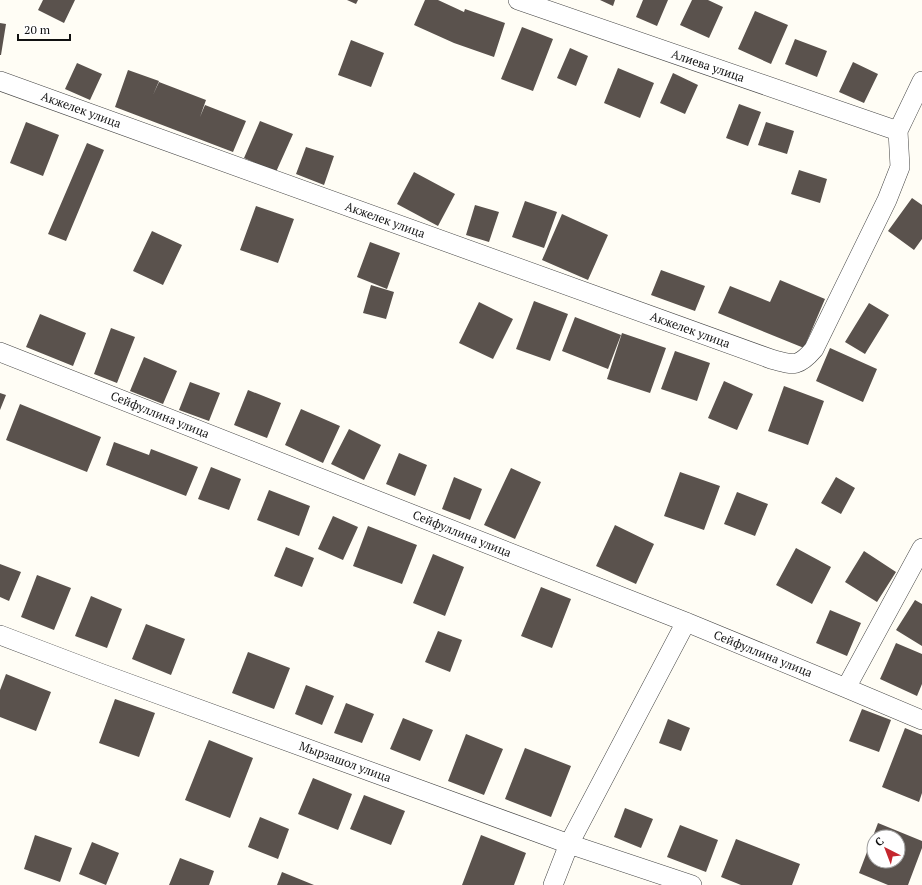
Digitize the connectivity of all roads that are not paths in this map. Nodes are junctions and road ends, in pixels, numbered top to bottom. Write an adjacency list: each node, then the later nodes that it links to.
1 (518, 0): 4 (street, Алиева улица)
2 (0, 81): 4 (street, Акжелек улица)
3 (922, 81): 4 (street)
4 (898, 131)
5 (0, 352): 7 (street, Сейфуллина улица)
6 (922, 548): 9 (street)
7 (686, 622): 9 (street, Сейфуллина улица); 11 (street)
8 (0, 635): 11 (street, Мырзашол улица)
9 (846, 688): 10 (street, Сейфуллина улица)
10 (922, 720)
11 (569, 844): 12 (street); 13 (street, Мырзашол улица)
12 (553, 885)
13 (692, 885)

